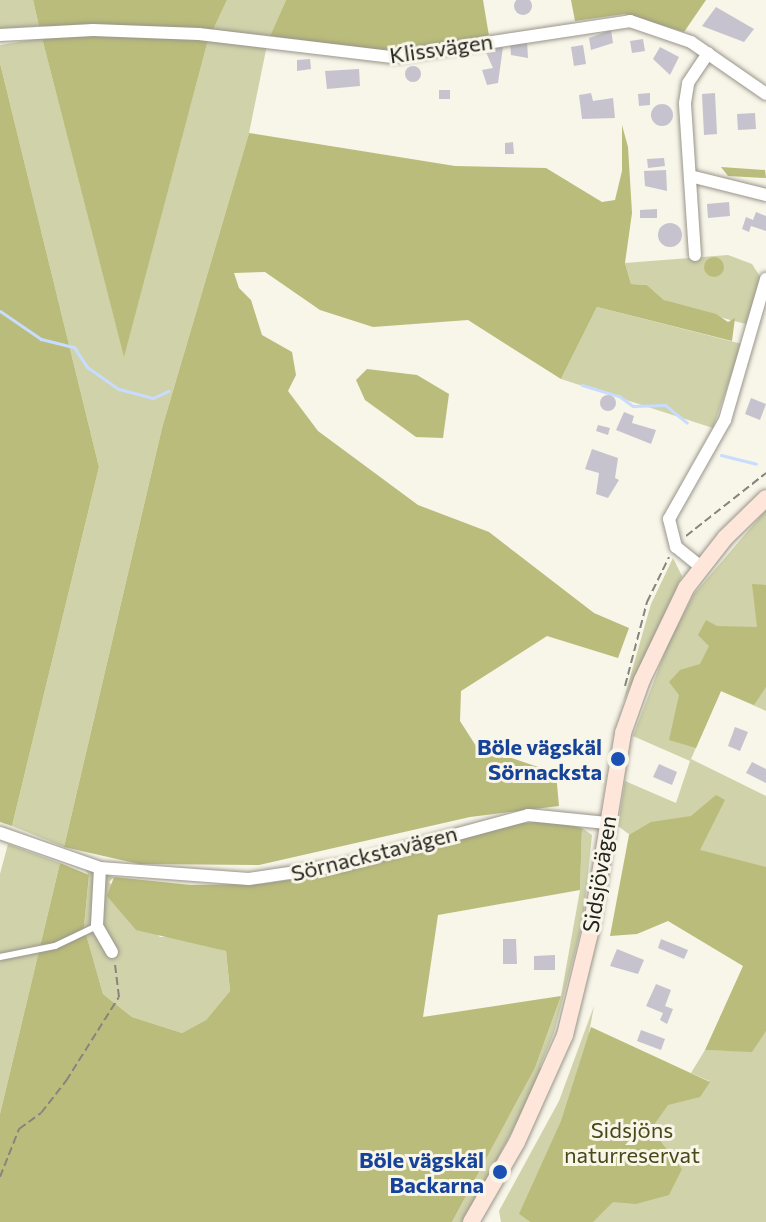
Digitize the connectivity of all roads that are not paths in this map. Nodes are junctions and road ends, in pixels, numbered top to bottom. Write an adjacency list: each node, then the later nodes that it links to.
1 (0, 35): 2 (street, Klissvägen)
2 (708, 53): 3 (street, Klissvägen); 4 (street)
3 (766, 94)
4 (690, 176): 5 (street); 6 (street)
5 (766, 195)
6 (695, 255)
7 (766, 279): 9 (street)
8 (766, 498): 9 (main road, Sidsjövägen)
9 (701, 567): 10 (main road, Sidsjövägen)
10 (607, 823): 12 (street, Sörnackstavägen); 16 (main road, Sidsjövägen)
11 (0, 833): 12 (street, Sörnackstavägen)
12 (100, 868): 13 (street)
13 (97, 926): 14 (street); 15 (lane)
14 (112, 952)
15 (0, 957)
16 (476, 1220)

